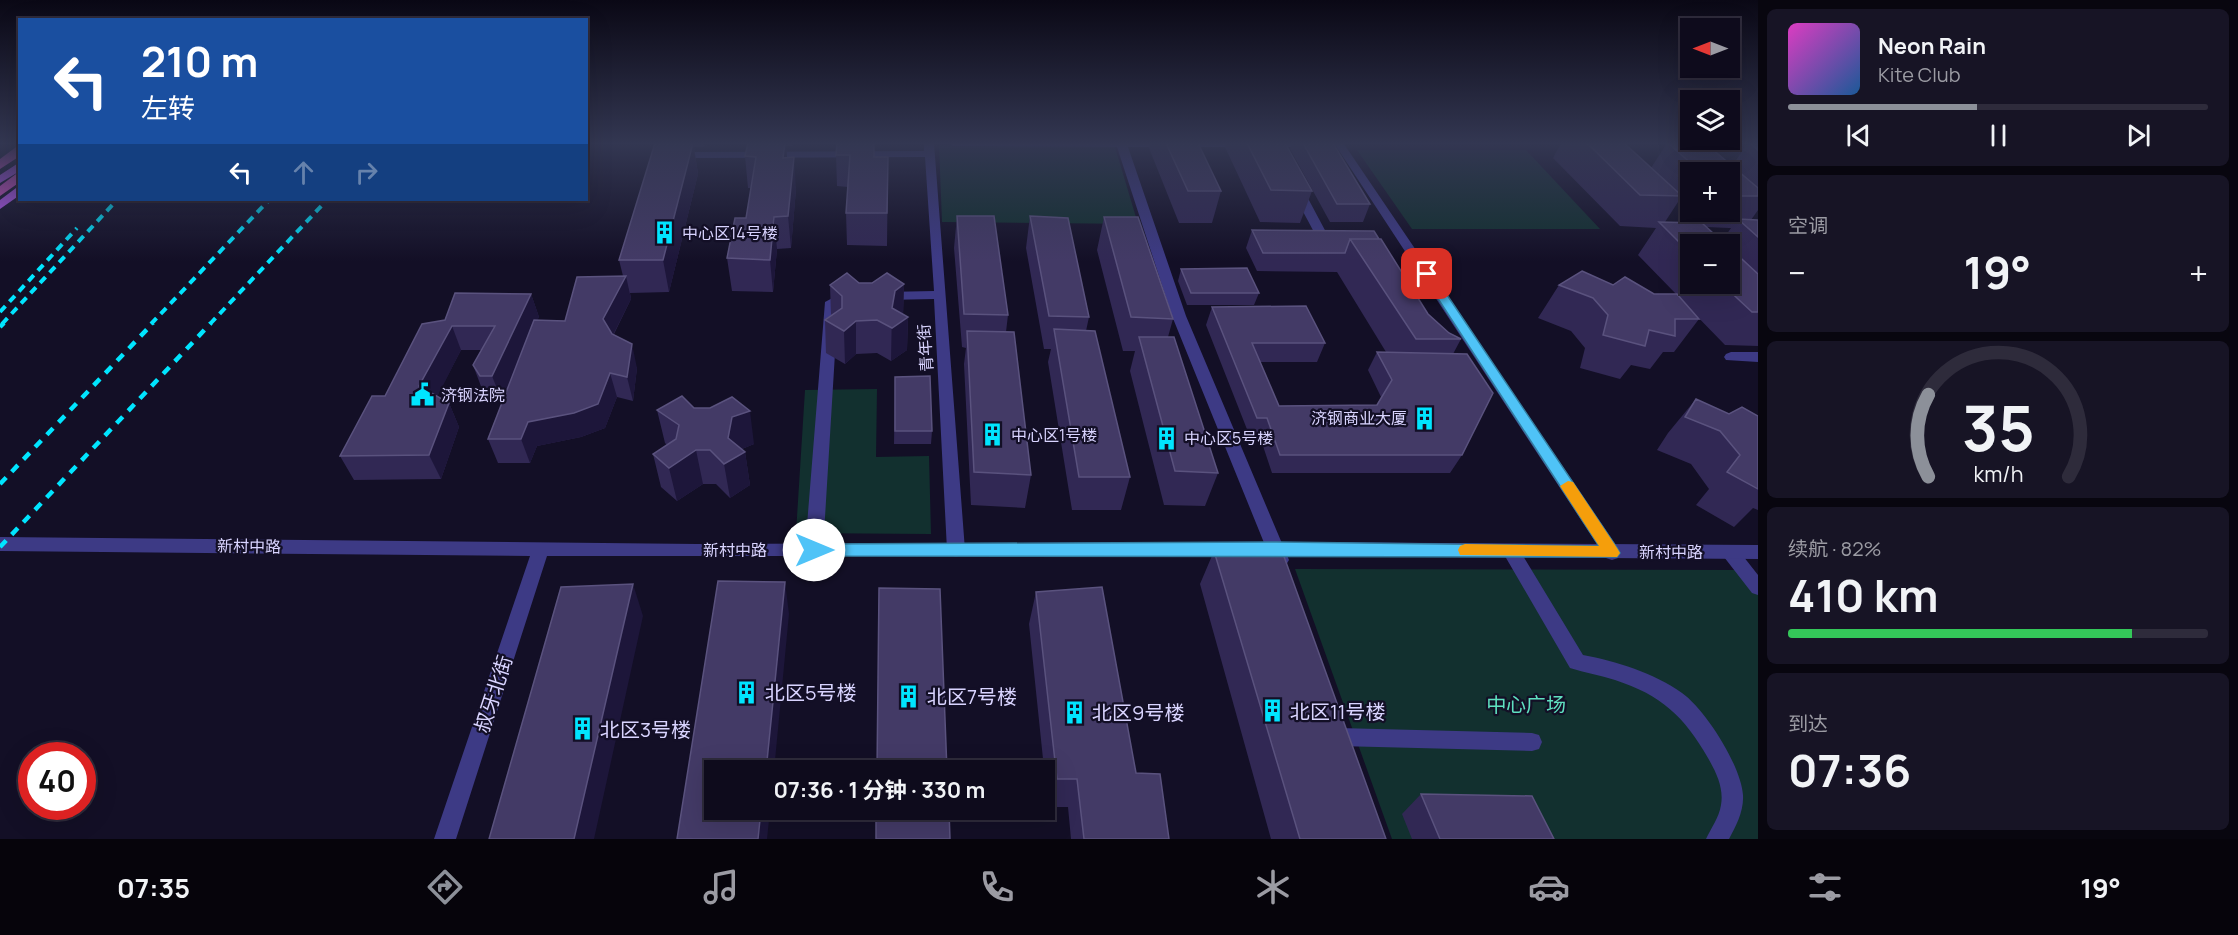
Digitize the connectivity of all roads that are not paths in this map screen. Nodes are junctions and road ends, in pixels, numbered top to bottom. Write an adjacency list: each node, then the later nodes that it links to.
1 (12, 182): 7 (highway)
2 (931, 182): 10 (street, 青年街)
3 (1134, 182): 17 (street)
4 (1292, 182): 9 (street)
5 (1367, 182): 23 (street)
6 (18, 190): 8 (main road)
7 (0, 192)
8 (0, 206)
9 (1321, 234)
10 (940, 295): 12 (street); 19 (street, 青年街)
11 (854, 296): 18 (street)
12 (875, 296)
13 (1731, 357): 14 (street)
14 (1758, 357)
15 (0, 544): 16 (street, 新村中路)
16 (541, 549): 18 (street, 新村中路); 30 (street, 叔牙北街)
17 (1276, 549): 19 (street, 新村中路); 20 (street, 新村中路); 24 (street)
18 (814, 550): 19 (street, 新村中路)
19 (956, 550)
20 (1511, 551): 23 (street, 新村中路); 31 (street)
21 (1730, 552): 22 (street, 新村中路); 23 (street, 新村中路); 25 (street)
22 (1758, 552)
23 (1612, 553)
24 (1287, 582)
25 (1758, 588)
26 (1331, 714): 27 (street)
27 (1338, 737): 28 (street); 29 (street)
28 (1532, 742)
29 (1346, 759)
30 (446, 839)
31 (1717, 839)

